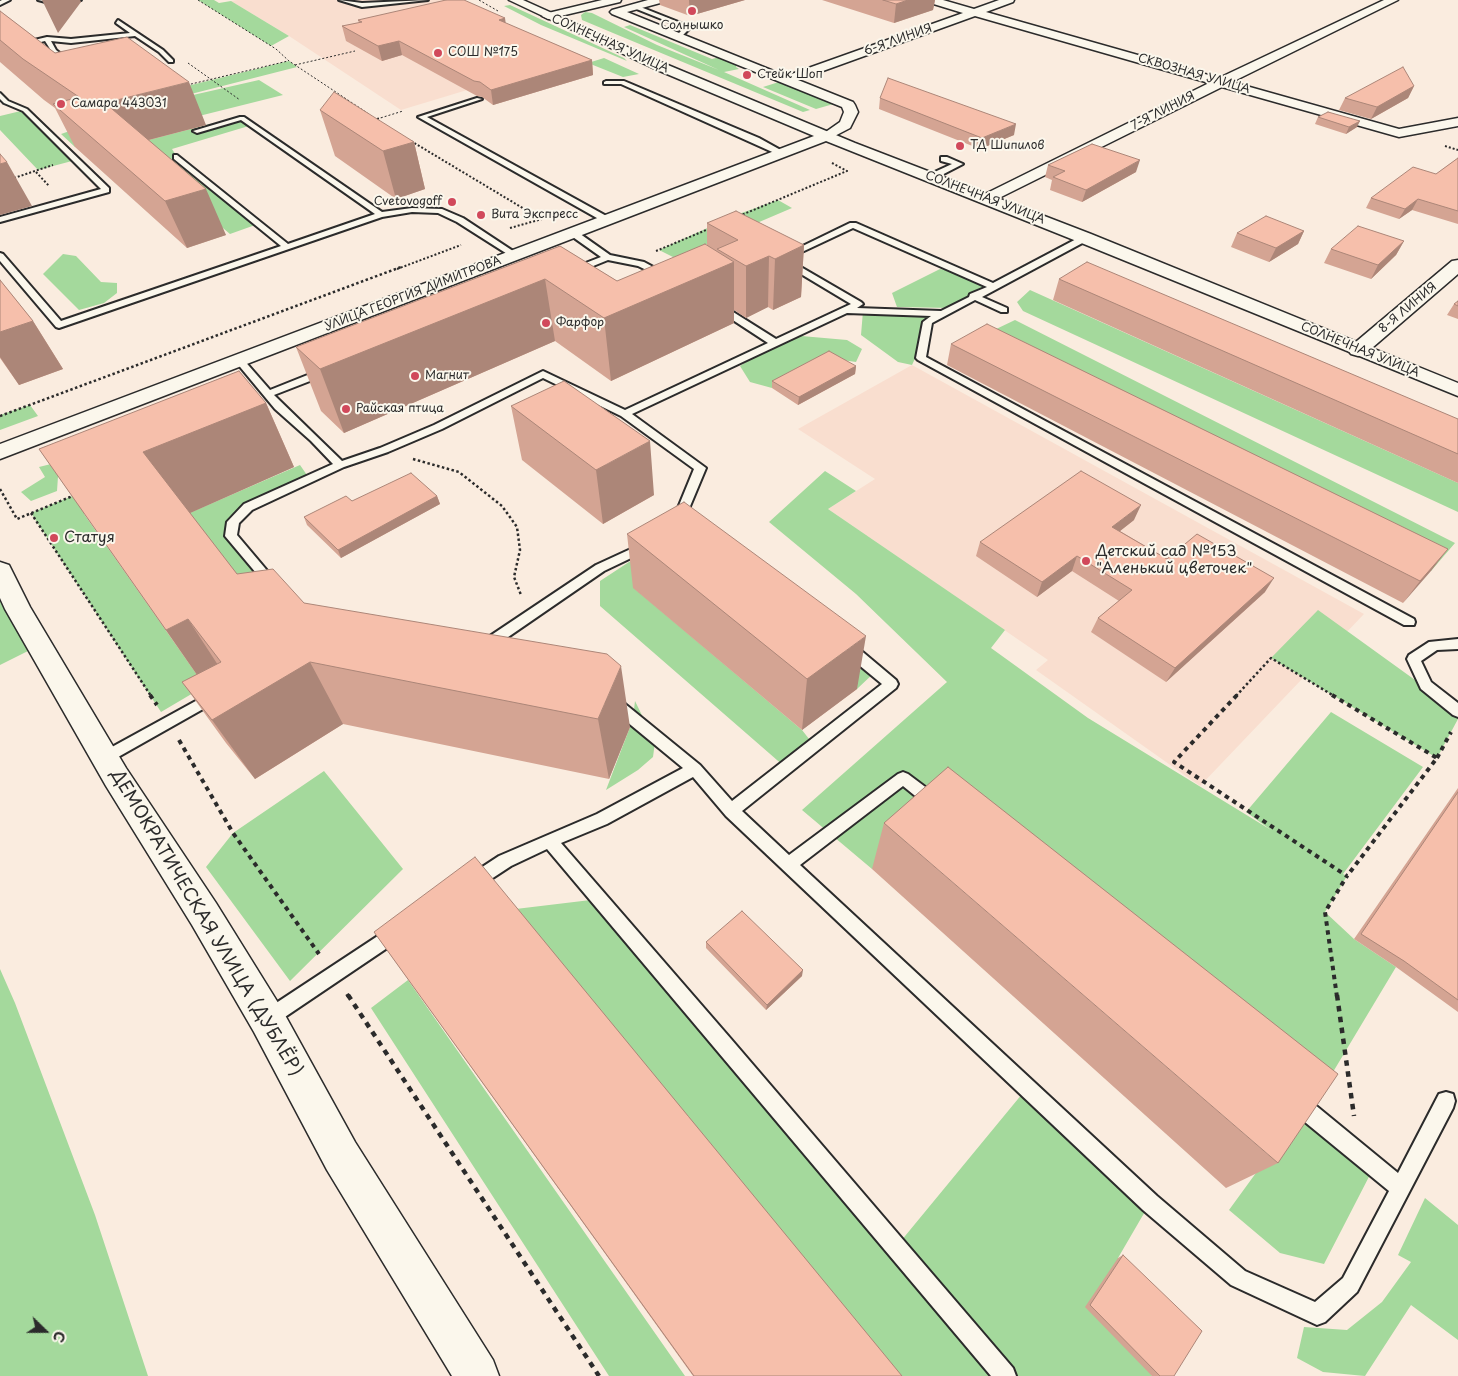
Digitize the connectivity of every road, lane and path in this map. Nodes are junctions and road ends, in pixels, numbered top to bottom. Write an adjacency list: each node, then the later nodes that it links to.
1 (7, 0): 13 (lane)
2 (41, 0): 3 (lane)
3 (78, 0)
4 (198, 0): 24 (path)
5 (342, 0): 6 (lane)
6 (425, 0)
7 (514, 0): 16 (street, СОЛНЕЧНАЯ УЛИЦА)
8 (616, 0): 16 (street)
9 (660, 0): 14 (street)
10 (931, 0): 15 (street, СКВОЗНАЯ УЛИЦА)
11 (1009, 0): 15 (street, 6-Я ЛИНИЯ)
12 (1394, 0): 28 (street, 7-Я ЛИНИЯ)
13 (0, 3)
14 (636, 7): 19 (lane); 19 (street, УЛИЦА ГЕОРГИЯ ДИМИТРОВА)
15 (973, 12): 27 (street, 6-Я ЛИНИЯ); 28 (street, СКВОЗНАЯ УЛИЦА)
16 (548, 16): 38 (street, СОЛНЕЧНАЯ УЛИЦА)
17 (118, 22): 18 (lane)
18 (136, 34): 20 (lane); 23 (lane)
19 (678, 37): 27 (street, УЛИЦА ГЕОРГИЯ ДИМИТРОВА)
20 (47, 39): 21 (lane); 26 (lane)
21 (0, 50)
22 (355, 52): 25 (path)
23 (171, 61)
24 (289, 61): 25 (path); 30 (path)
25 (295, 65): 35 (path)
26 (77, 69)
27 (786, 80): 38 (street, УЛИЦА ГЕОРГИЯ ДИМИТРОВА)
28 (1221, 82): 36 (street, СКВОЗНАЯ УЛИЦА); 47 (street, 7-Я ЛИНИЯ)
29 (606, 83): 40 (lane)
30 (185, 85)
31 (0, 95): 33 (lane)
32 (479, 98): 48 (lane)
33 (12, 103): 34 (lane); 52 (lane)
34 (0, 106)
35 (382, 122)
36 (1458, 122)
37 (197, 131): 49 (lane)
38 (827, 136): 40 (street, УЛИЦА ГЕОРГИЯ ДИМИТРОВА); 45 (street, СОЛНЕЧНАЯ УЛИЦА)
39 (408, 140): 51 (path)
40 (782, 153): 53 (street, УЛИЦА ГЕОРГИЯ ДИМИТРОВА)
41 (177, 157): 58 (lane)
42 (944, 159): 45 (lane)
43 (830, 163): 50 (path)
44 (42, 170): 46 (path)
45 (931, 177): 47 (street, СОЛНЕЧНАЯ УЛИЦА)
46 (9, 179)
47 (987, 199): 57 (street, СОЛНЕЧНАЯ УЛИЦА)
48 (580, 205): 51 (path); 53 (lane)
49 (381, 215): 56 (lane); 58 (lane)
50 (735, 218)
51 (541, 219): 56 (path)
52 (0, 220)
53 (607, 220): 55 (street, УЛИЦА ГЕОРГИЯ ДИМИТРОВА)
54 (718, 225): 62 (path)
55 (573, 233): 59 (street, УЛИЦА ГЕОРГИЯ ДИМИТРОВА); 61 (lane)
56 (486, 236): 59 (lane); 79 (path)
57 (1085, 238): 66 (lane); 73 (street, СОЛНЕЧНАЯ УЛИЦА)
58 (287, 247): 60 (lane)
59 (515, 255): 74 (street, УЛИЦА ГЕОРГИЯ ДИМИТРОВА)
60 (0, 256)
61 (607, 257): 62 (lane); 64 (lane)
62 (633, 262): 65 (lane)
63 (1458, 265): 73 (street, 8-Я ЛИНИЯ)
64 (564, 275)
65 (673, 279)
66 (992, 286): 67 (lane); 69 (lane)
67 (973, 296): 70 (lane); 71 (lane)
68 (712, 303): 72 (lane)
69 (846, 310): 71 (lane); 72 (lane)
70 (1004, 310)
71 (941, 314): 93 (lane)
72 (775, 342): 78 (lane)
73 (1358, 350): 76 (street, СОЛНЕЧНАЯ УЛИЦА)
74 (239, 360): 77 (lane); 81 (street, УЛИЦА ГЕОРГИЯ ДИМИТРОВА)
75 (335, 368): 77 (lane)
76 (1458, 390)
77 (268, 394): 82 (lane)
78 (625, 414): 80 (lane); 85 (lane)
79 (0, 416)
80 (384, 450): 82 (lane); 91 (path)
81 (0, 452)
82 (340, 465): 92 (lane)
83 (0, 489): 86 (path)
84 (83, 492): 86 (path)
85 (688, 500): 87 (lane); 88 (lane)
86 (31, 513): 100 (path)
87 (699, 514)
88 (673, 533)
89 (657, 540): 96 (lane)
90 (0, 571): 102 (street, ДЕМОКРАТИЧЕСКАЯ УЛИЦА (ДУБЛЁР))
91 (514, 577)
92 (281, 591)
93 (1409, 622)
94 (839, 640): 105 (lane)
95 (1458, 644): 99 (lane)
96 (503, 652)
97 (602, 694): 104 (lane)
98 (216, 695): 100 (lane)
99 (1458, 711)
100 (168, 723): 102 (lane); 112 (path)
101 (1454, 727): 103 (path)
102 (106, 757): 113 (street, ДЕМОКРАТИЧЕСКАЯ УЛИЦА (ДУБЛЁР))
103 (1437, 758): 109 (path); 109 (path)
104 (695, 769): 105 (lane); 107 (lane)
105 (731, 811): 108 (lane)
106 (948, 814): 108 (lane)
107 (549, 841): 110 (lane); 120 (lane)
108 (788, 865): 117 (lane)
109 (1347, 876): 116 (path)
110 (458, 892)
111 (411, 922): 112 (lane)
112 (333, 974): 113 (lane); 119 (path)
113 (267, 1019): 118 (street, ДЕМОКРАТИЧЕСКАЯ УЛИЦА (ДУБЛЁР))
114 (1286, 1093): 116 (lane)
115 (1446, 1101): 117 (lane)
116 (1360, 1154): 117 (lane)
117 (1401, 1188)
118 (477, 1376)
119 (599, 1376)
120 (1005, 1376)

